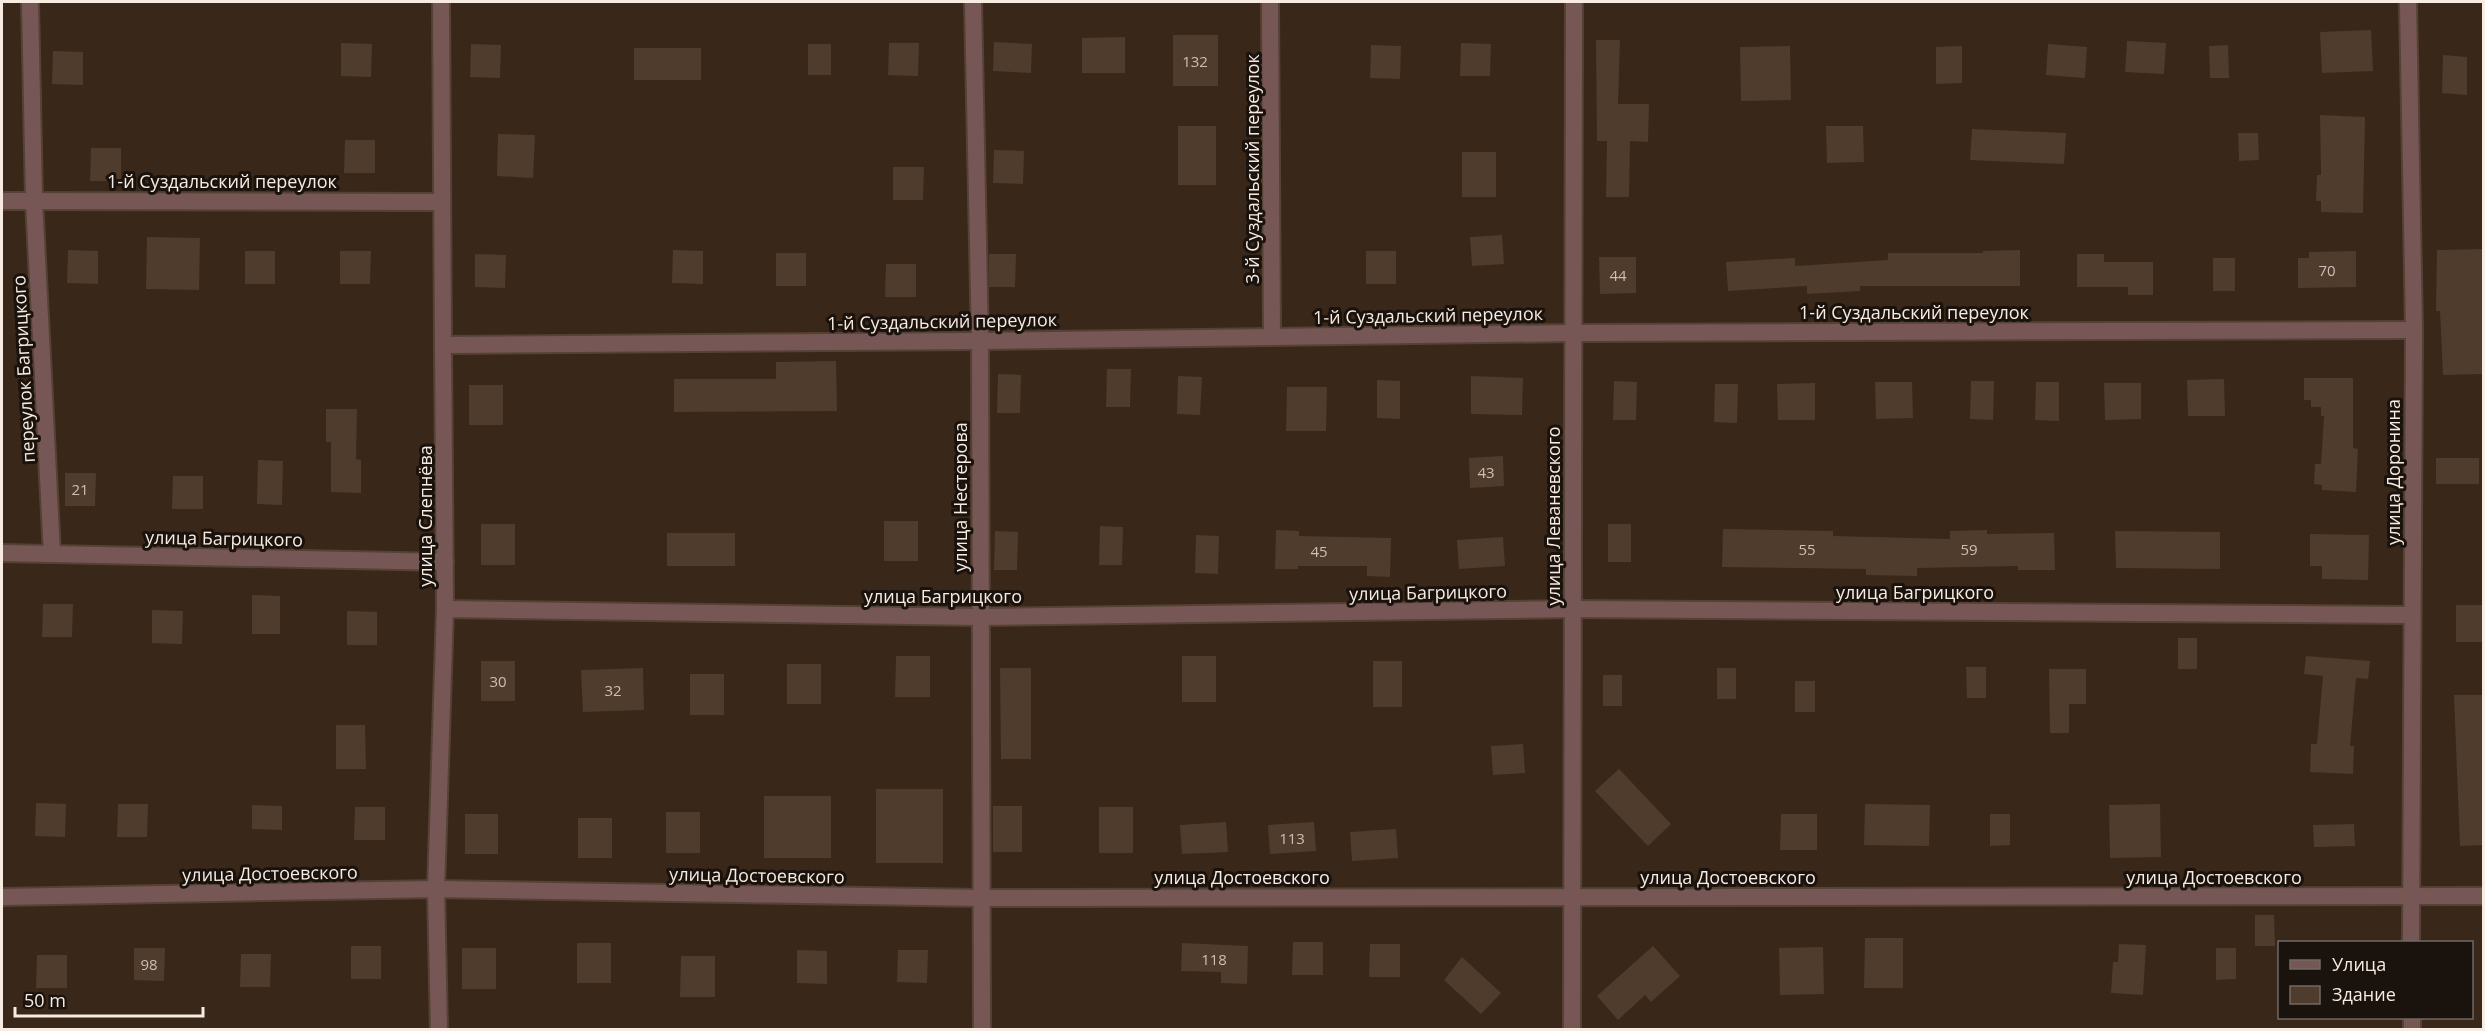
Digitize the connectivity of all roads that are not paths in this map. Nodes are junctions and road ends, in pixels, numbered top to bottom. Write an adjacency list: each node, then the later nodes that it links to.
1 (30, 2): 7 (street, переулок Багрицкого)
2 (441, 2): 9 (street, улица Слепнёва)
3 (973, 2): 13 (street, улица Нестерова)
4 (1270, 2): 12 (street, 3-й Суздальский переулок)
5 (1574, 2): 11 (street, улица Леваневского)
6 (2408, 2): 10 (street, улица Доронина)
7 (34, 200): 8 (street, 1-й Суздальский переулок); 9 (street, 1-й Суздальский переулок); 16 (street, переулок Багрицкого)
8 (2, 201)
9 (442, 202): 14 (street, улица Слепнёва)
10 (2414, 330): 11 (street, 1-й Суздальский переулок); 20 (street, улица Доронина)
11 (1572, 333): 12 (street, 1-й Суздальский переулок); 19 (street, улица Леваневского)
12 (1272, 337): 13 (street, 1-й Суздальский переулок)
13 (980, 341): 14 (street, 1-й Суздальский переулок); 21 (street, улица Нестерова)
14 (443, 345): 17 (street, улица Слепнёва)
15 (2, 553): 16 (street, улица Багрицкого)
16 (52, 554): 17 (street, улица Багрицкого)
17 (445, 562): 18 (street, улица Слепнёва)
18 (445, 609): 21 (street, улица Багрицкого); 22 (street, улица Слепнёва)
19 (1573, 609): 20 (street, улица Багрицкого); 21 (street, улица Багрицкого); 23 (street, улица Леваневского)
20 (2412, 615): 26 (street, улица Доронина)
21 (980, 617): 27 (street, улица Нестерова)
22 (436, 889): 25 (street, улица Достоевского); 27 (street, улица Достоевского); 29 (street, улица Слепнёва)
23 (1572, 896): 26 (street, улица Достоевского); 27 (street, улица Достоевского); 31 (street, улица Леваневского)
24 (2484, 896): 26 (street, улица Достоевского)
25 (2, 897)
26 (2410, 897): 28 (street, улица Доронина)
27 (982, 898): 30 (street, улица Нестерова)
28 (2411, 941)
29 (439, 1029)
30 (982, 1029)
31 (1572, 1029)

